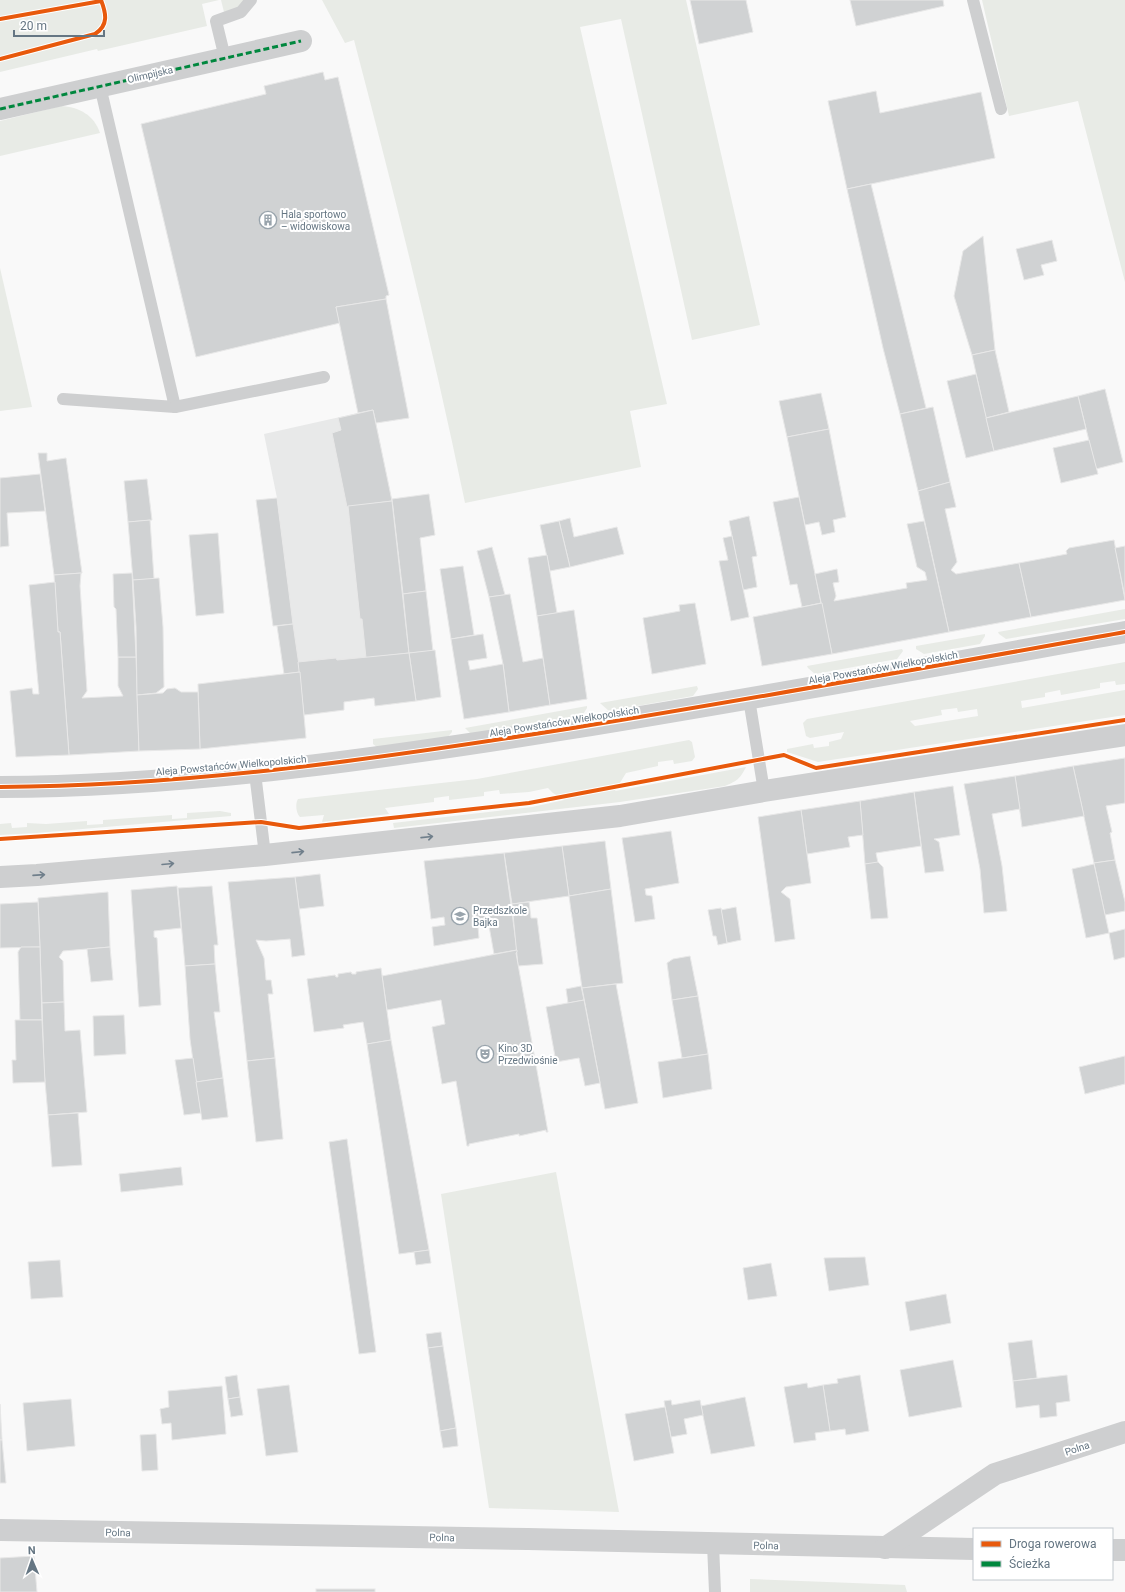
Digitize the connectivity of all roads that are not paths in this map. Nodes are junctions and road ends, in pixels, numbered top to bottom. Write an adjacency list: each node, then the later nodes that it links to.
1 (251, 0): 4 (lane)
2 (973, 0): 7 (lane)
3 (301, 41): 4 (street, Olimpijska)
4 (225, 58): 5 (street, Olimpijska)
5 (100, 86): 6 (street, Olimpijska); 10 (lane)
6 (0, 109)
7 (1001, 109)
8 (324, 377): 10 (lane)
9 (63, 398): 10 (lane)
10 (175, 407)
11 (1125, 632): 12 (street, Aleja Powstańców Wielkopolskich)
12 (749, 699): 14 (street, Aleja Powstańców Wielkopolskich); 16 (lane)
13 (1125, 735): 16 (street)
14 (256, 773): 15 (street, Aleja Powstańców Wielkopolskich); 17 (lane)
15 (0, 787)
16 (764, 791): 17 (street, one-way to 16)
17 (265, 856): 18 (street, one-way to 17)
18 (0, 877)
19 (1125, 1432): 22 (street, Polna)
20 (0, 1530): 21 (street, Polna)
21 (714, 1544): 22 (street, Polna); 26 (lane)
22 (885, 1548): 23 (street, Polna)
23 (973, 1548)
24 (1113, 1550): 25 (street)
25 (1125, 1550)
26 (715, 1592)

